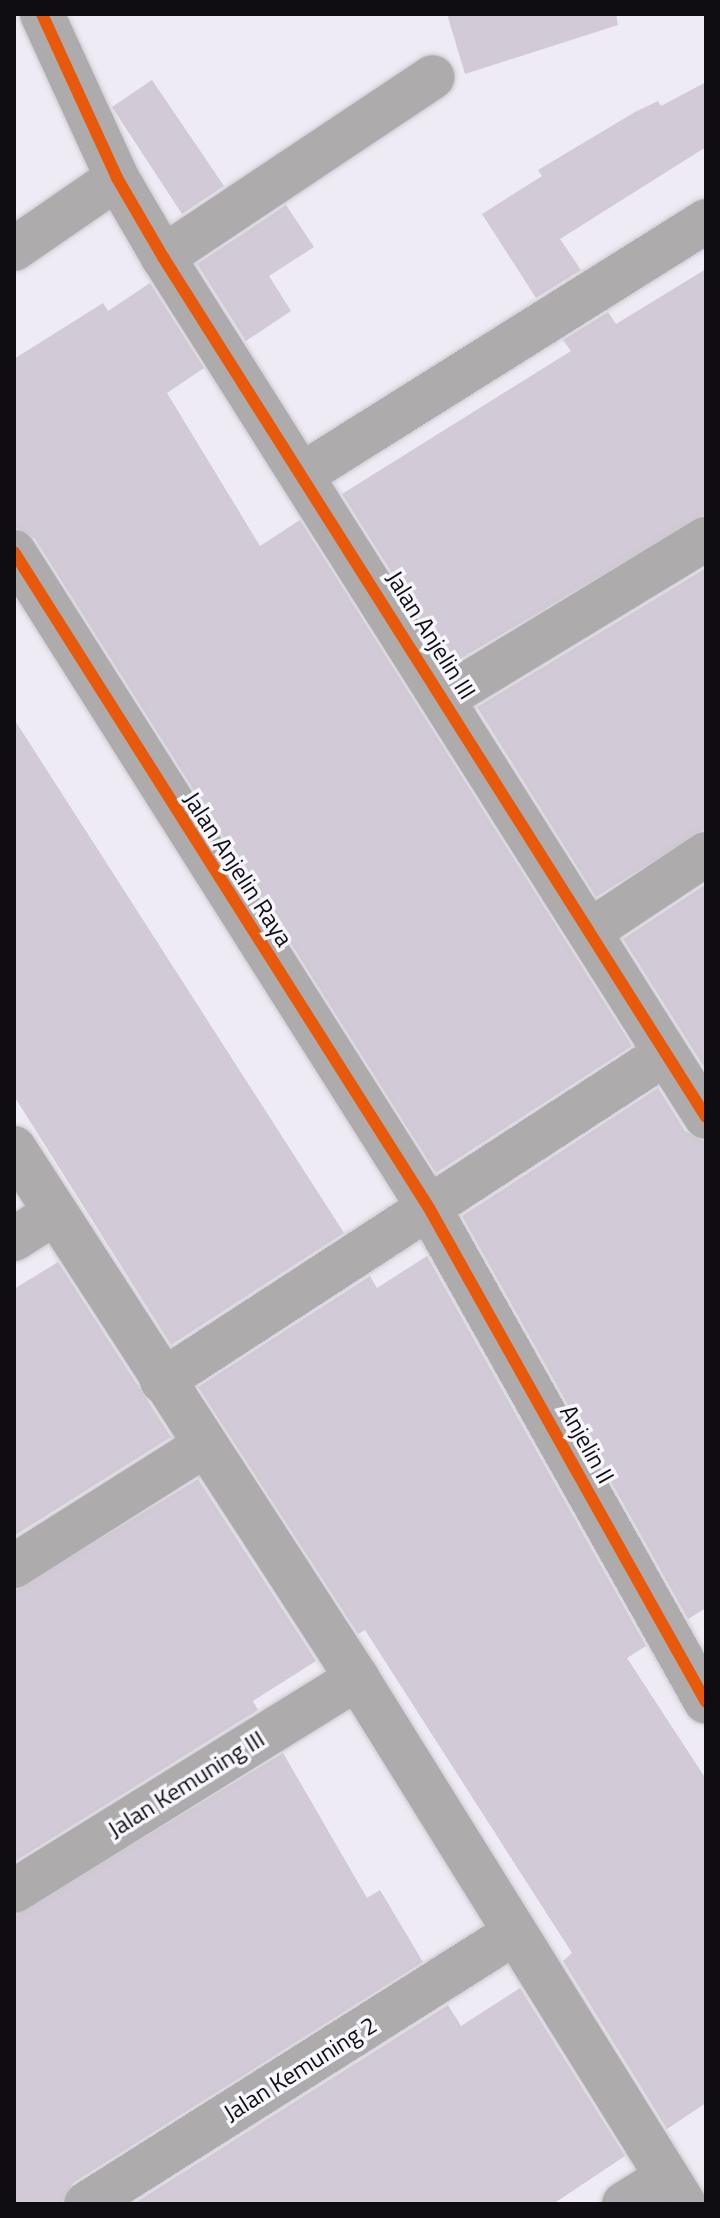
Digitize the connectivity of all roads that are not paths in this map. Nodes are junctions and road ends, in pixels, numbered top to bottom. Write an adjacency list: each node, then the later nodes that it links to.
1 (42, 14): 3 (street, Jalan Anjelin III)
2 (433, 77): 6 (street)
3 (117, 178): 5 (street); 6 (street, Jalan Anjelin III)
4 (706, 221): 7 (street)
5 (14, 249)
6 (163, 257): 7 (street, Jalan Anjelin III)
7 (303, 474): 10 (street, Jalan Anjelin III)
8 (706, 539): 10 (street)
9 (14, 552): 16 (street, Jalan Anjelin Raya)
10 (444, 698): 12 (street, Jalan Anjelin III)
11 (706, 854): 12 (street)
12 (590, 931): 13 (street, Jalan Anjelin III)
13 (665, 1054): 14 (street, Jalan Anjelin III); 16 (street)
14 (706, 1117)
15 (14, 1148): 17 (street)
16 (429, 1208): 19 (street); 23 (street, Anjelin II)
17 (55, 1213): 18 (street); 19 (street)
18 (14, 1239)
19 (162, 1381): 20 (street)
20 (204, 1446): 21 (street); 22 (street)
21 (14, 1566)
22 (357, 1678): 24 (street, Jalan Kemuning III); 25 (street)
23 (706, 1702)
24 (14, 1891)
25 (513, 1934): 26 (street); 27 (street, Jalan Kemuning 2)
26 (675, 2190): 28 (street)
27 (86, 2204)
28 (624, 2204)

